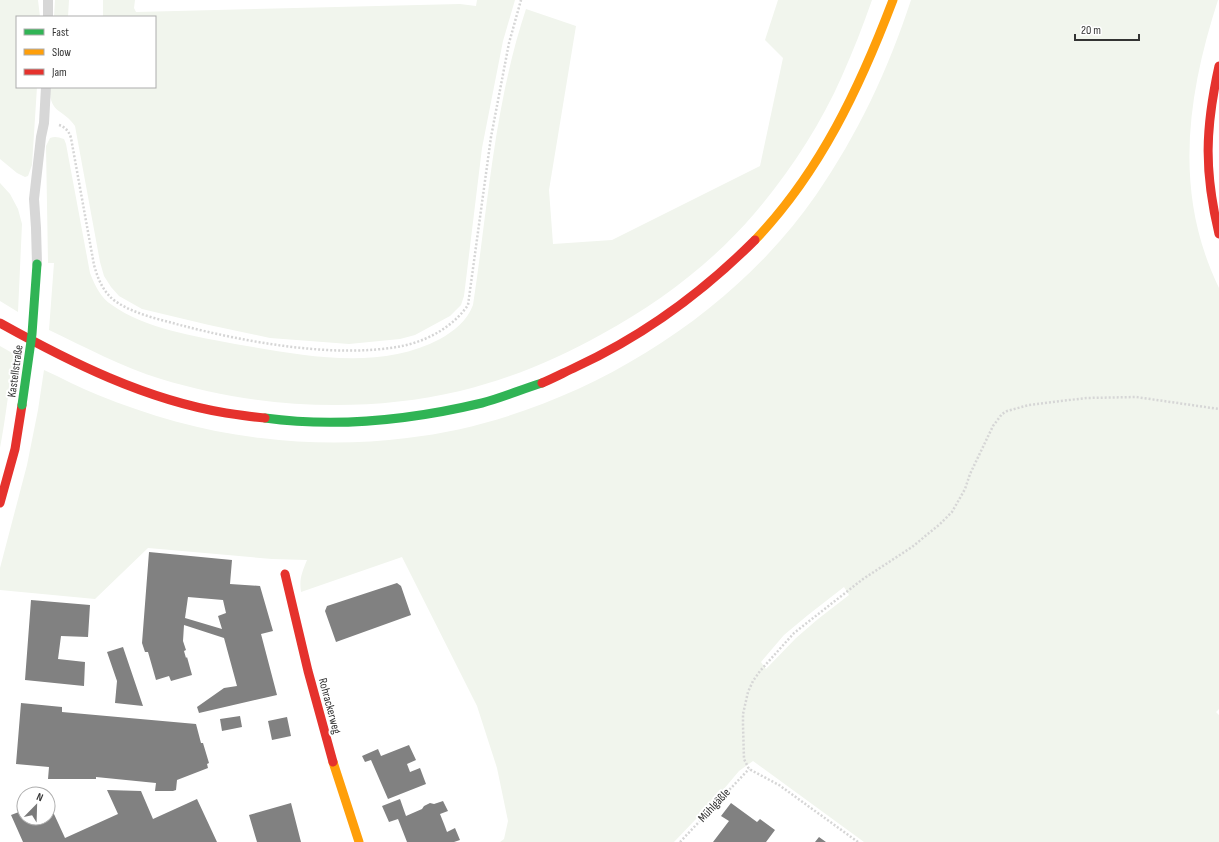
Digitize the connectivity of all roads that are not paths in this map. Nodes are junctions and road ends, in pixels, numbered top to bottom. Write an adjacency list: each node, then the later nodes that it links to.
1 (48, 0): 3 (lane)
2 (893, 0): 8 (main road)
3 (48, 16)
4 (1219, 66): 6 (main road)
5 (46, 88): 7 (lane)
6 (1219, 234)
7 (37, 264): 9 (main road, Kastellstraße, bridge)
8 (0, 323)
9 (0, 503)
10 (285, 574): 11 (main road, Rohrackerweg)
11 (359, 842)

